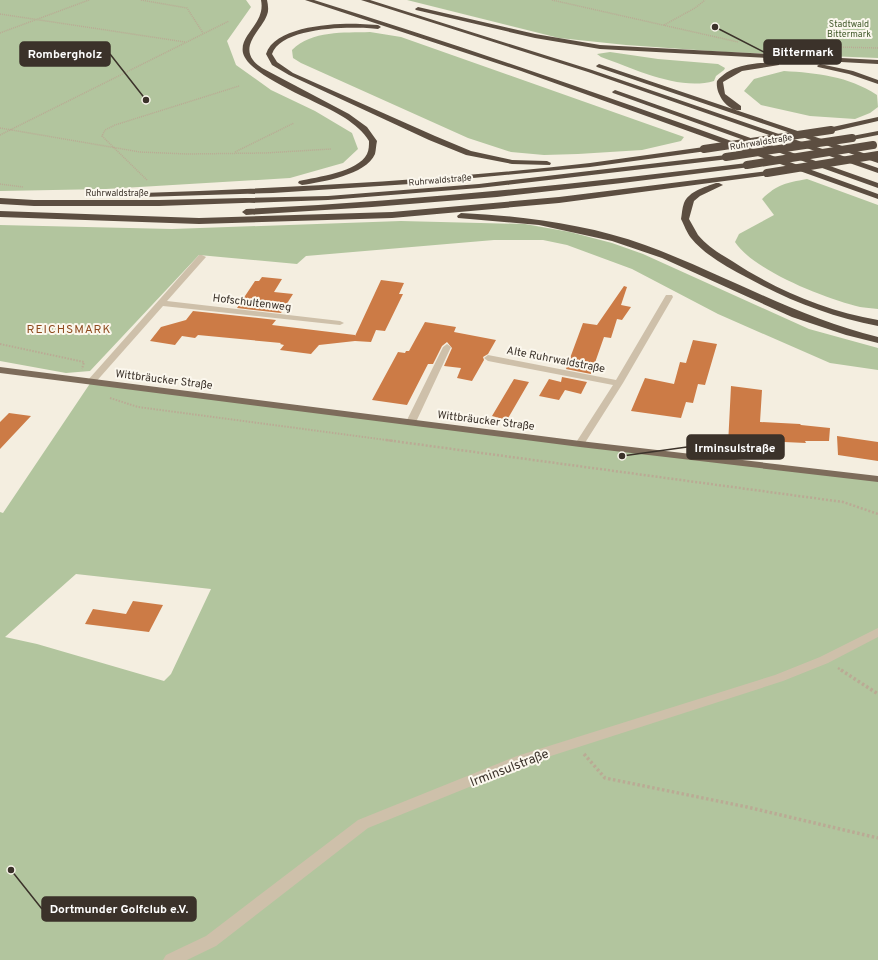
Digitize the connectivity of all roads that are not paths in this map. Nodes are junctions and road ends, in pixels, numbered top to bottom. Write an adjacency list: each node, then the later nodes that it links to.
1 (264, 0): 26 (highway)
2 (308, 0): 8 (highway)
3 (332, 0): 7 (highway)
4 (364, 0): 23 (highway)
5 (385, 0): 6 (highway)
6 (398, 3)
7 (400, 21)
8 (425, 37): 21 (highway); 27 (highway)
9 (520, 40): 10 (highway)
10 (878, 62)
11 (595, 64): 15 (highway)
12 (878, 82): 15 (highway)
13 (610, 90): 25 (highway)
14 (878, 119): 17 (highway)
15 (774, 124): 22 (highway)
16 (878, 124): 17 (highway)
17 (831, 130): 21 (highway, bridge)
18 (878, 133): 28 (highway, Ruhrwaldstraße, bridge)
19 (876, 145): 31 (highway, bridge)
20 (878, 155): 24 (highway, bridge)
21 (634, 158): 26 (highway)
22 (878, 161)
23 (878, 171)
24 (767, 173): 30 (highway); 36 (highway)
25 (878, 186)
26 (202, 192): 28 (highway)
27 (878, 197)
28 (0, 200)
29 (0, 214): 31 (highway)
30 (392, 215): 31 (highway); 37 (highway)
31 (83, 216)
32 (202, 257): 34 (street, Wittbräucker Straße)
33 (669, 297): 42 (street)
34 (161, 303): 35 (street, Hofschultenweg); 41 (street, Wittbräucker Straße)
35 (340, 323)
36 (878, 323)
37 (878, 340)
38 (447, 347): 43 (street)
39 (488, 358): 42 (street, Alte Ruhrwaldstraße)
40 (0, 370): 41 (main road, Wittbräucker Straße)
41 (91, 382): 43 (main road, Wittbräucker Straße)
42 (619, 383): 44 (street)
43 (410, 422): 44 (main road, Wittbräucker Straße)
44 (580, 444): 45 (main road, Wittbräucker Straße)
45 (878, 479)
46 (878, 632): 47 (street, Irminsulstraße)
47 (171, 960)

